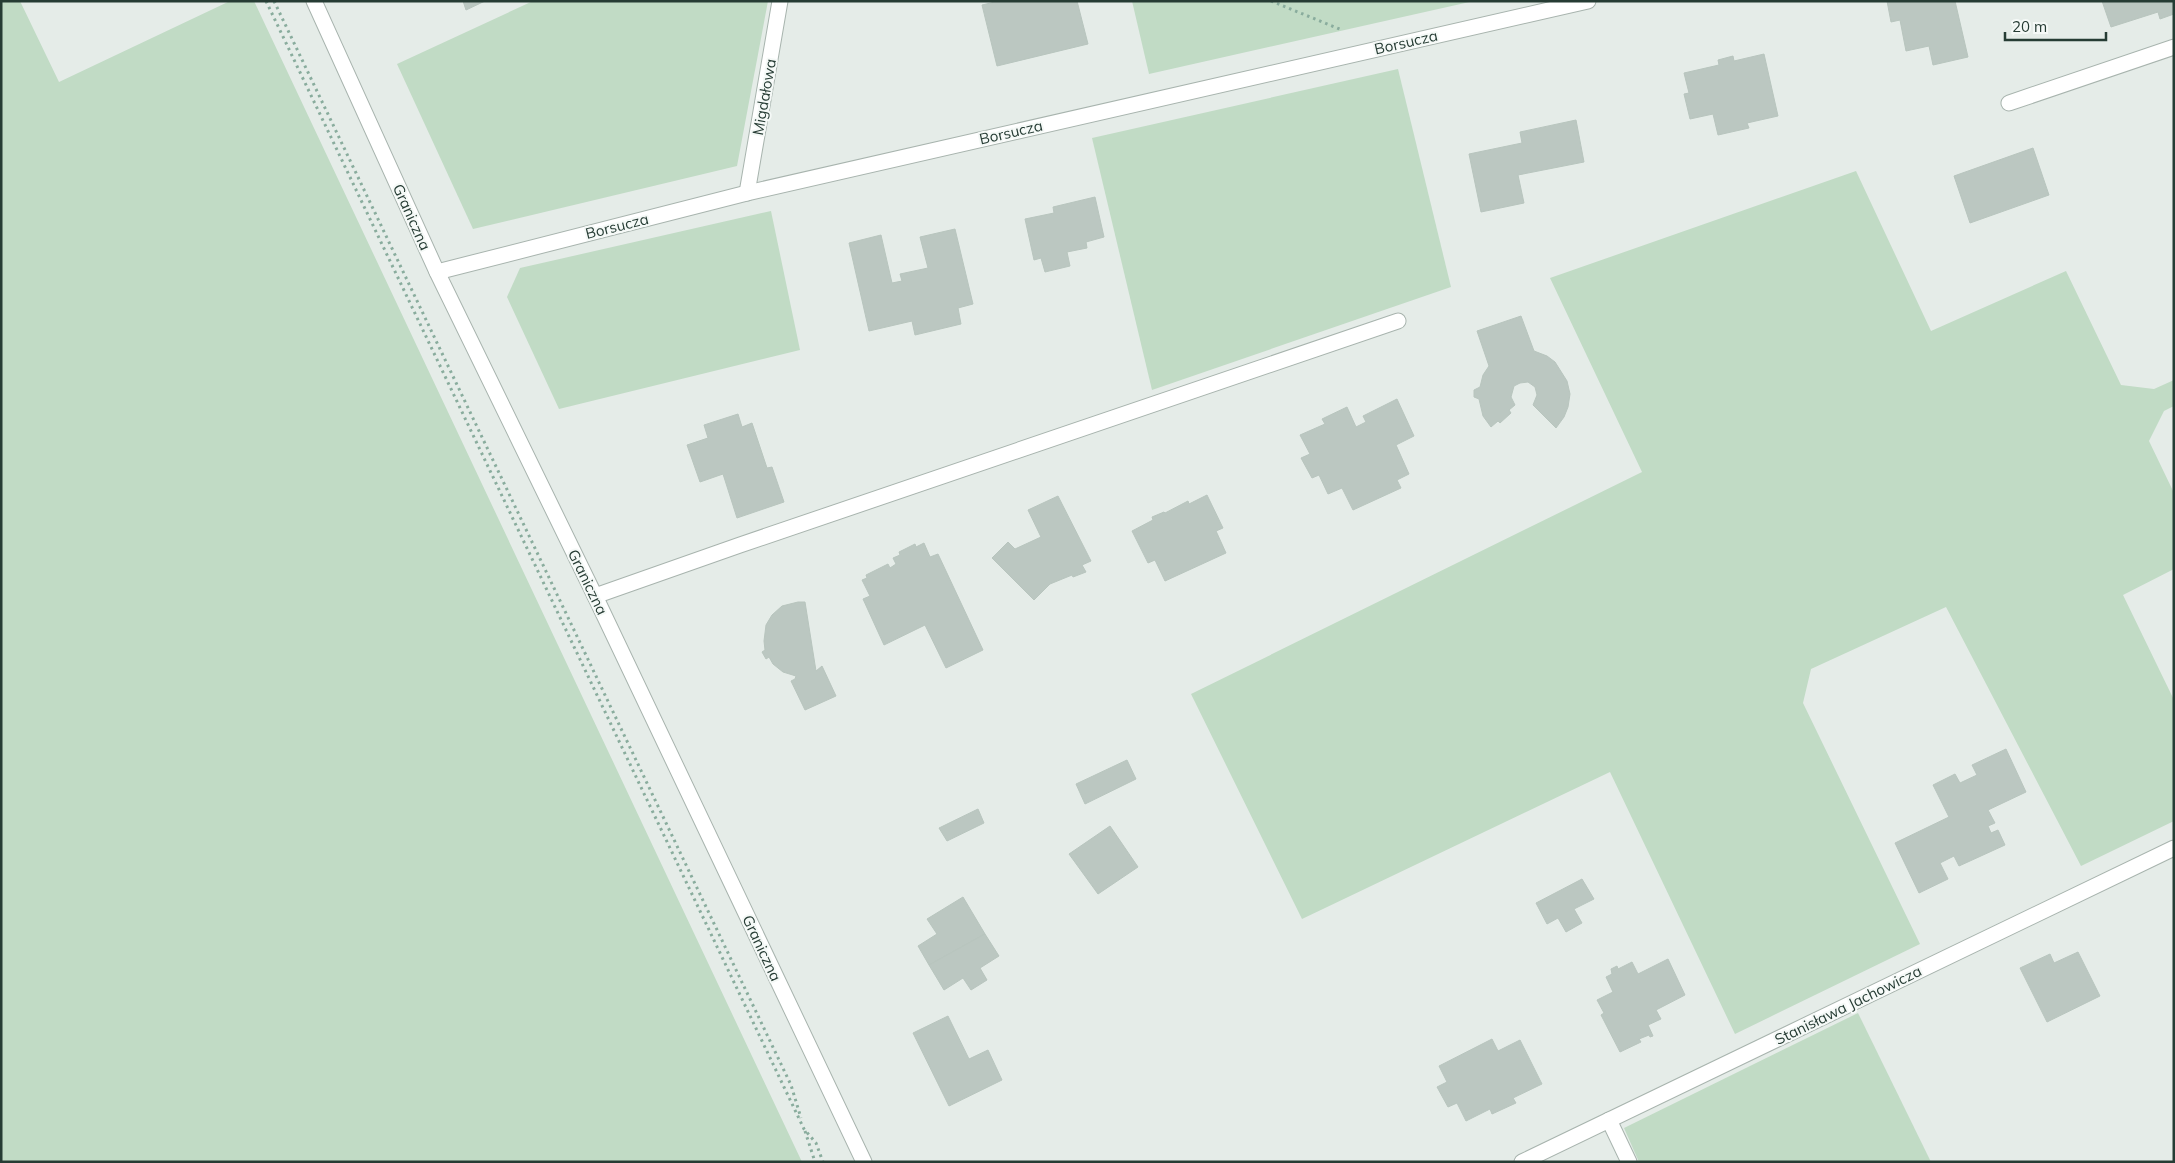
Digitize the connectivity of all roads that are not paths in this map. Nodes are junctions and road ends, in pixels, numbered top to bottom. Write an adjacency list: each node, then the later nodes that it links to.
1 (314, 1): 7 (street, Graniczna)
2 (780, 1): 6 (street, Migdałowa)
3 (1588, 1): 6 (street, Borsucza)
4 (2174, 47): 5 (street)
5 (2009, 103)
6 (747, 192): 7 (street, Borsucza)
7 (437, 272): 9 (street, Graniczna)
8 (1398, 321): 9 (street)
9 (595, 596): 12 (street, Graniczna)
10 (2174, 848): 11 (street, Stanisława Jachowicza)
11 (1609, 1120): 13 (street, Stanisława Jachowicza); 14 (street)
12 (864, 1162)
13 (1522, 1162)
14 (1629, 1162)

